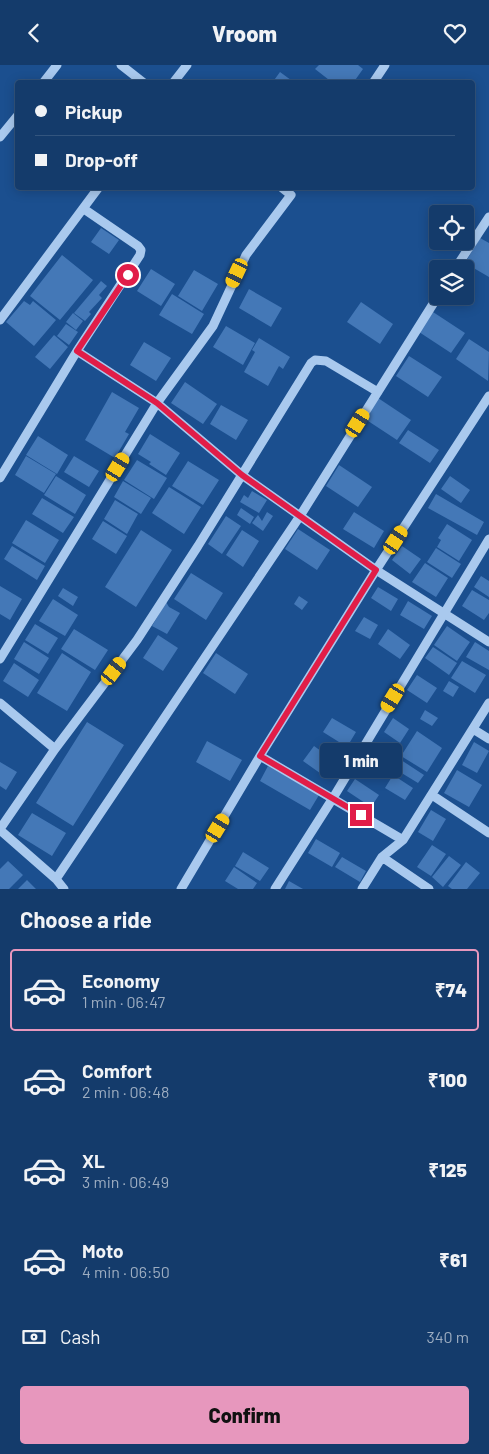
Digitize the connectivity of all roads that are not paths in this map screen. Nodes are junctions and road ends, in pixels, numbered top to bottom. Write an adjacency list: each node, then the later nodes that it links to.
1 (57, 65): 5 (street)
2 (121, 65): 6 (street)
3 (187, 65): 7 (street)
4 (386, 65): 8 (street)
5 (45, 80)
6 (140, 80)
7 (175, 80)
8 (375, 80)
9 (15, 119): 10 (street)
10 (0, 137)
11 (97, 190): 13 (street)
12 (294, 191): 21 (street)
13 (84, 209): 17 (street); 18 (street)
14 (489, 217): 15 (street)
15 (460, 260)
16 (432, 305): 19 (street)
17 (0, 320)
18 (77, 351): 21 (street); 23 (street)
19 (378, 392): 22 (street); 24 (street)
20 (489, 396): 26 (street)
21 (157, 403): 22 (street); 29 (street)
22 (242, 475): 24 (street); 34 (street)
23 (0, 478)
24 (300, 516): 26 (street); 42 (street)
25 (489, 539): 27 (street)
26 (376, 570): 27 (street); 35 (street)
27 (443, 614): 28 (street); 37 (street)
28 (489, 642)
29 (0, 659)
30 (0, 703): 34 (street)
31 (489, 703): 32 (street)
32 (473, 729): 33 (street); 36 (street)
33 (489, 739)
34 (55, 749): 38 (street)
35 (260, 756): 37 (street); 44 (street)
36 (432, 795): 39 (street); 40 (street)
37 (333, 799): 40 (street); 45 (street)
38 (0, 830): 42 (street)
39 (489, 833)
40 (403, 840): 41 (street)
41 (382, 857): 46 (street); 47 (street)
42 (56, 879): 43 (street)
43 (64, 889)
44 (181, 889)
45 (275, 889)
46 (362, 889)
47 (429, 889)

